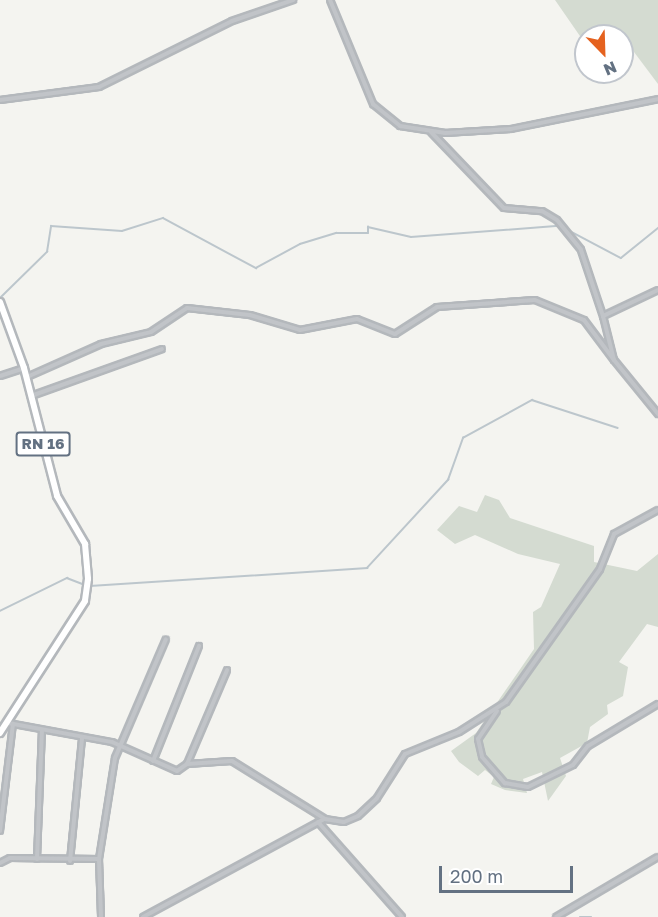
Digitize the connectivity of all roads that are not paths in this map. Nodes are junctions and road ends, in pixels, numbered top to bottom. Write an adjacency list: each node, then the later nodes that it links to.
1 (293, 0): 4 (street)
2 (330, 0): 5 (street)
3 (658, 99): 5 (street)
4 (0, 100)
5 (431, 132): 8 (street)
6 (658, 290): 8 (street)
7 (1, 303): 11 (main road, RN 16)
8 (603, 316): 10 (street)
9 (162, 349): 14 (street)
10 (614, 360): 13 (street); 15 (street)
11 (24, 368): 12 (street); 13 (main road, RN 16)
12 (0, 376)
13 (26, 377): 14 (main road, RN 16)
14 (31, 396): 22 (main road, RN 16)
15 (658, 414)
16 (658, 510): 21 (street)
17 (166, 639): 26 (street)
18 (199, 646): 27 (street)
19 (228, 670): 28 (street)
20 (658, 704): 21 (street)
21 (497, 710): 29 (street)
22 (10, 723): 23 (street); 24 (main road, RN 16); 31 (street)
23 (42, 731): 25 (street); 33 (street)
24 (0, 733)
25 (82, 738): 26 (street); 35 (street)
26 (121, 745): 27 (street); 34 (street)
27 (153, 761): 28 (street)
28 (187, 764): 29 (street)
29 (325, 819): 30 (street)
30 (318, 822): 38 (street); 39 (street)
31 (0, 831)
32 (658, 857): 40 (street)
33 (37, 859): 35 (street); 36 (street)
34 (99, 859): 35 (street); 37 (street)
35 (70, 861)
36 (0, 863)
37 (101, 917)
38 (143, 917)
39 (402, 917)
40 (556, 917)

